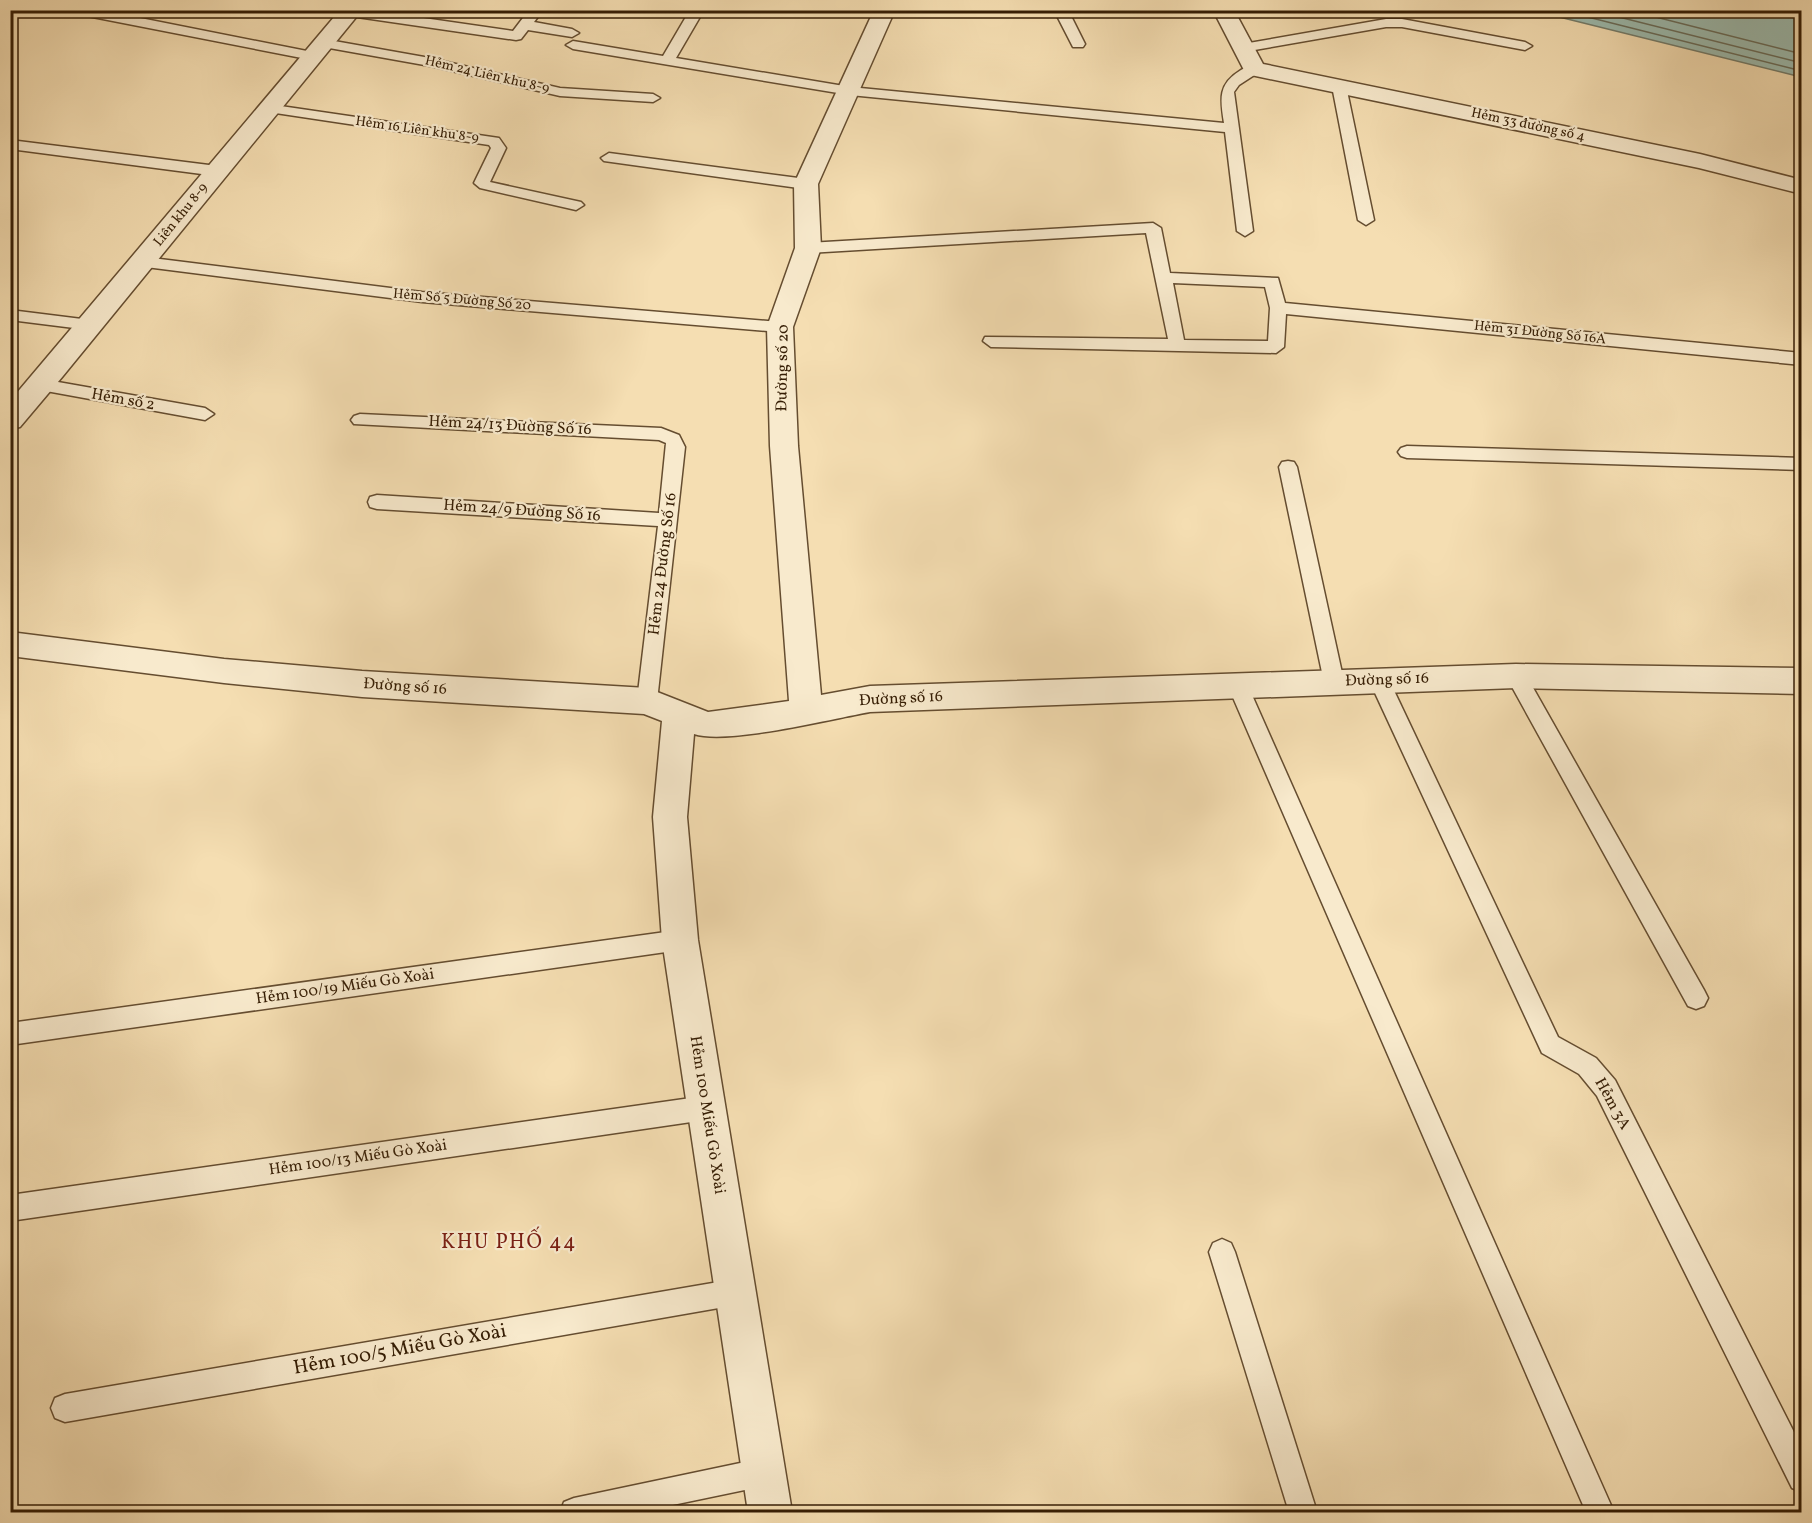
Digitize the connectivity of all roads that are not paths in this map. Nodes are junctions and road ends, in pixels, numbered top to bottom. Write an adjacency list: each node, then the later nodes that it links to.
1 (77, 10): 11 (lane, Hẻm 24 Liên khu 8-9)
2 (537, 10): 8 (lane)
3 (697, 10): 13 (lane)
4 (885, 10): 15 (street, Đường số 20)
5 (1061, 10): 9 (lane)
6 (1223, 10): 12 (street)
7 (351, 11): 8 (lane); 11 (street, Liên khu 8-9)
8 (526, 25): 13 (lane)
9 (1078, 44)
10 (1525, 46): 12 (lane)
11 (318, 50): 16 (lane, Hẻm 24 Liên khu 8-9); 17 (street, Liên khu 8-9)
12 (1248, 58): 14 (street, Hẻm 33 đường số 4); 18 (lane)
13 (668, 59): 15 (lane)
14 (1339, 86): 23 (street, Hẻm 33 đường số 4); 25 (lane)
15 (850, 91): 18 (lane); 22 (street, Đường số 20)
16 (652, 98)
17 (267, 108): 21 (street, Liên khu 8-9); 24 (lane, Hẻm 16 Liên khu 8-9)
18 (1232, 129): 26 (lane)
19 (10, 144): 21 (lane)
20 (609, 158): 22 (lane)
21 (217, 171): 28 (street, Liên khu 8-9)
22 (806, 184): 27 (street, Đường số 20)
23 (1802, 187)
24 (576, 205)
25 (1366, 220)
26 (1245, 231)
27 (808, 248): 29 (lane); 33 (street, Đường số 20)
28 (144, 262): 32 (street, Liên khu 8-9); 33 (lane, Hẻm Số 5 Đường Số 20)
29 (1163, 278): 30 (lane); 35 (lane)
30 (1278, 308): 35 (lane); 36 (lane, Hẻm 31 Đường Số 16A)
31 (10, 315): 32 (lane)
32 (90, 325): 37 (street, Liên khu 8-9)
33 (780, 327): 54 (street, Đường số 20)
34 (991, 342): 35 (lane)
35 (1177, 344)
36 (1802, 359)
37 (41, 385): 38 (lane, Hẻm số 2); 39 (street, Liên khu 8-9)
38 (205, 414)
39 (10, 420)
40 (360, 420): 41 (lane, Hẻm 24/13 Đường Số 16)
41 (661, 434): 46 (lane, Hẻm 24 Đường Số 16)
42 (1407, 452): 43 (lane)
43 (1802, 464)
44 (1288, 466): 51 (lane)
45 (377, 502): 46 (lane, Hẻm 24/9 Đường Số 16)
46 (668, 519): 53 (lane, Hẻm 24 Đường Số 16)
47 (10, 644): 53 (street, Đường số 16)
48 (1516, 676): 49 (street, Đường số 16); 50 (street, Đường số 16); 56 (lane)
49 (1379, 680): 51 (street, Đường số 16); 64 (lane, Hẻm 3A)
50 (1802, 681)
51 (1334, 682): 52 (street, Đường số 16)
52 (1238, 686): 54 (street, Đường số 16); 68 (lane)
53 (663, 708): 54 (street, Đường số 16); 55 (street, Hẻm 100 Miếu Gò Xoài)
54 (806, 710)
55 (680, 940): 57 (lane, Hẻm 100/19 Miếu Gò Xoài); 58 (street, Hẻm 100 Miếu Gò Xoài)
56 (1696, 998)
57 (10, 1034)
58 (705, 1108): 59 (lane, Hẻm 100/13 Miếu Gò Xoài); 61 (street, Hẻm 100 Miếu Gò Xoài)
59 (10, 1208)
60 (1222, 1252): 67 (lane)
61 (736, 1292): 62 (lane, Hẻm 100/5 Miếu Gò Xoài); 63 (street, Hẻm 100 Miếu Gò Xoài)
62 (64, 1408)
63 (764, 1472): 65 (lane); 66 (street, Hẻm 100 Miếu Gò Xoài)
64 (1802, 1478)
65 (574, 1512)
66 (770, 1512)
67 (1303, 1512)
68 (1600, 1512)

